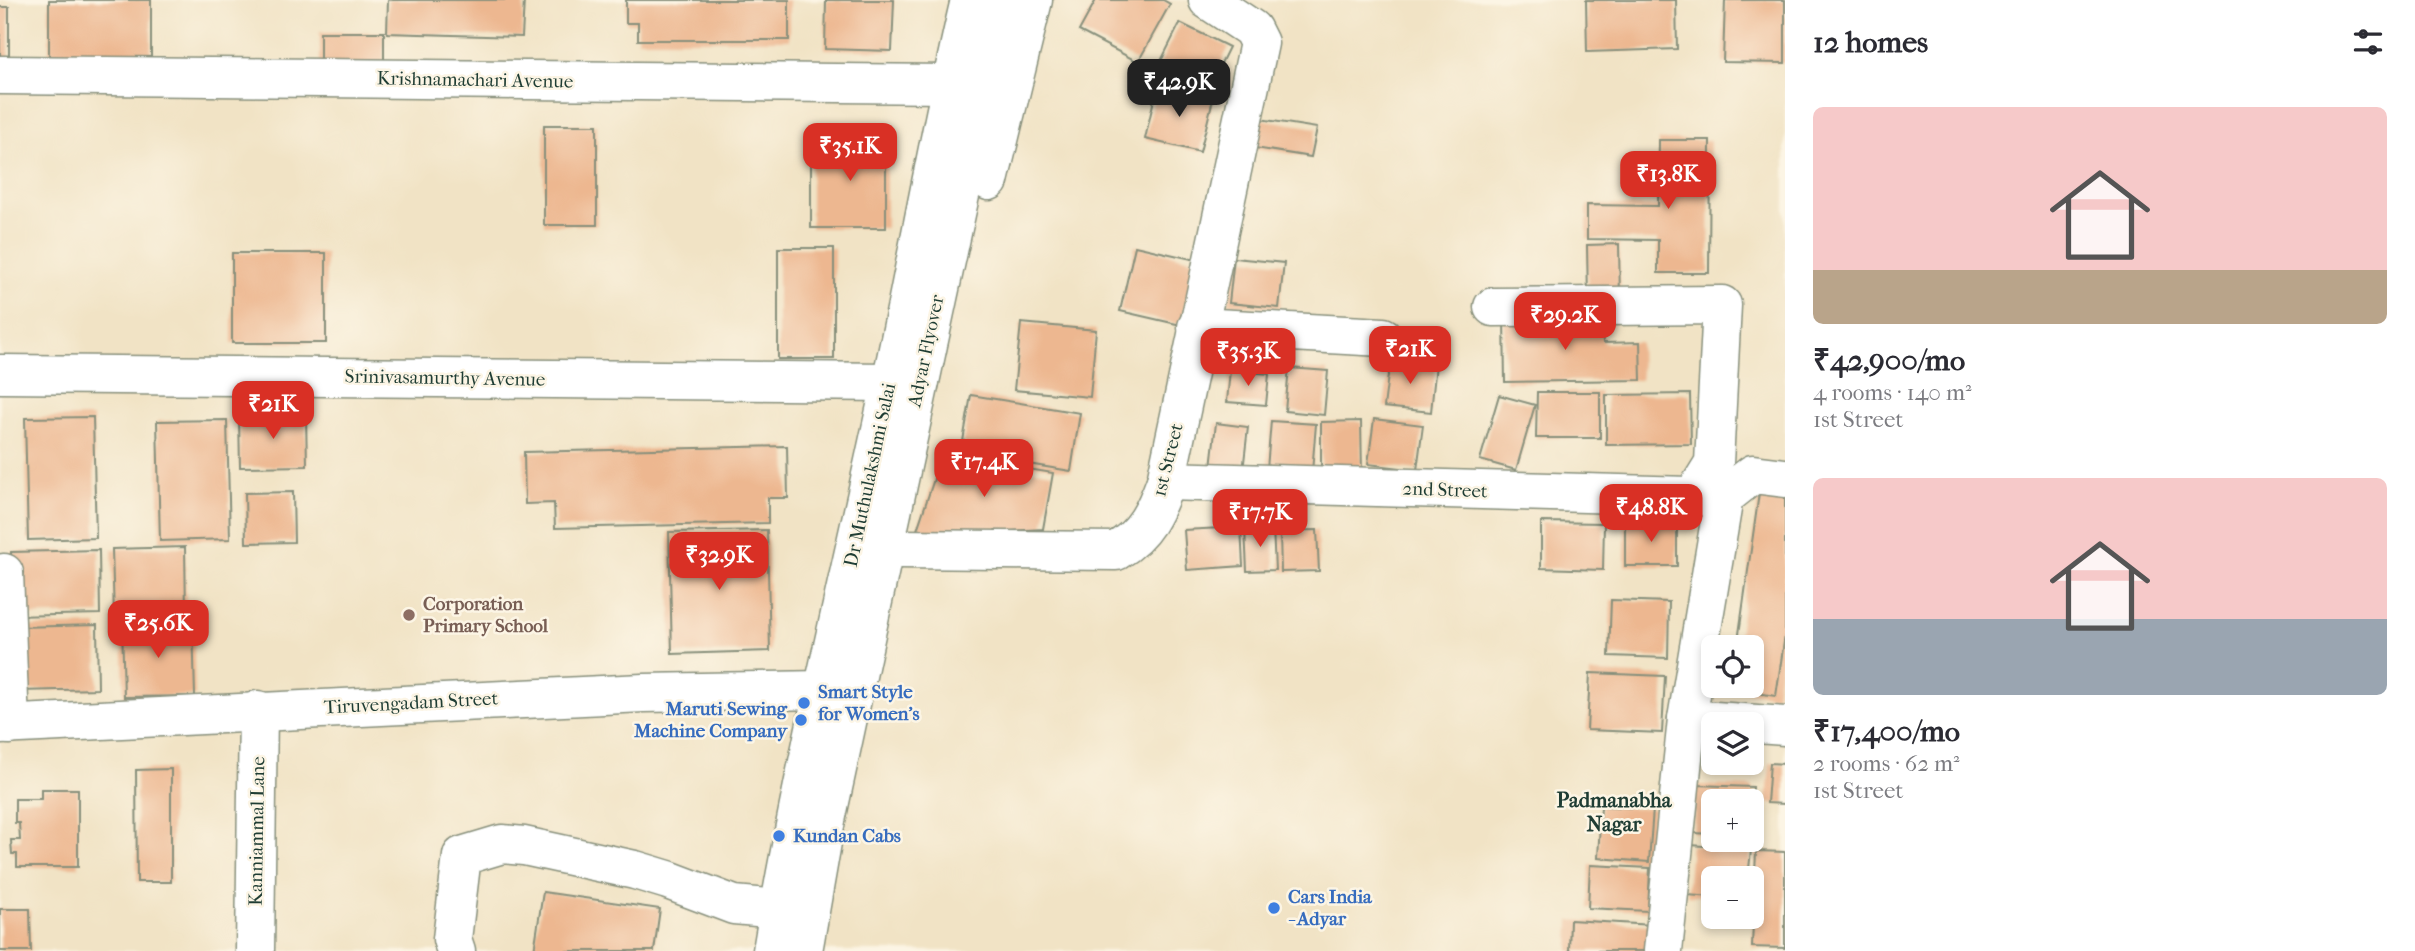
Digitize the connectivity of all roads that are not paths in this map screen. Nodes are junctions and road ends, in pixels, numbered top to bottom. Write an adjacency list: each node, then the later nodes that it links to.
1 (970, 0): 6 (street, Dr Muthulakshmi Salai)
2 (998, 0): 22 (street, Adyar Flyover)
3 (1033, 0): 15 (street)
4 (1208, 0): 8 (street, 1st Street)
5 (0, 75): 6 (street, Krishnamachari Avenue)
6 (950, 84): 11 (street, Dr Muthulakshmi Salai)
7 (1493, 307): 14 (street)
8 (1197, 327): 9 (street); 13 (street, 1st Street)
9 (1384, 337)
10 (0, 374): 11 (street, Srinivasamurthy Avenue)
11 (891, 382): 17 (street, Dr Muthulakshmi Salai)
12 (1785, 478): 14 (street)
13 (1166, 481): 14 (street, 2nd Street); 15 (street, 1st Street)
14 (1708, 497): 19 (street)
15 (898, 549): 22 (street)
16 (4, 573): 20 (street)
17 (823, 690): 18 (street, Tiruvengadam Street); 23 (street, Dr Muthulakshmi Salai)
18 (258, 710): 20 (street, Tiruvengadam Street); 24 (street, Kanniammal Lane)
19 (1687, 719): 21 (street); 28 (street)
20 (5, 725)
21 (1785, 726)
22 (817, 867): 27 (street)
23 (780, 909): 25 (street); 26 (street, Dr Muthulakshmi Salai)
24 (255, 951)
25 (456, 951)
26 (772, 951)
27 (803, 951)
28 (1663, 951)

